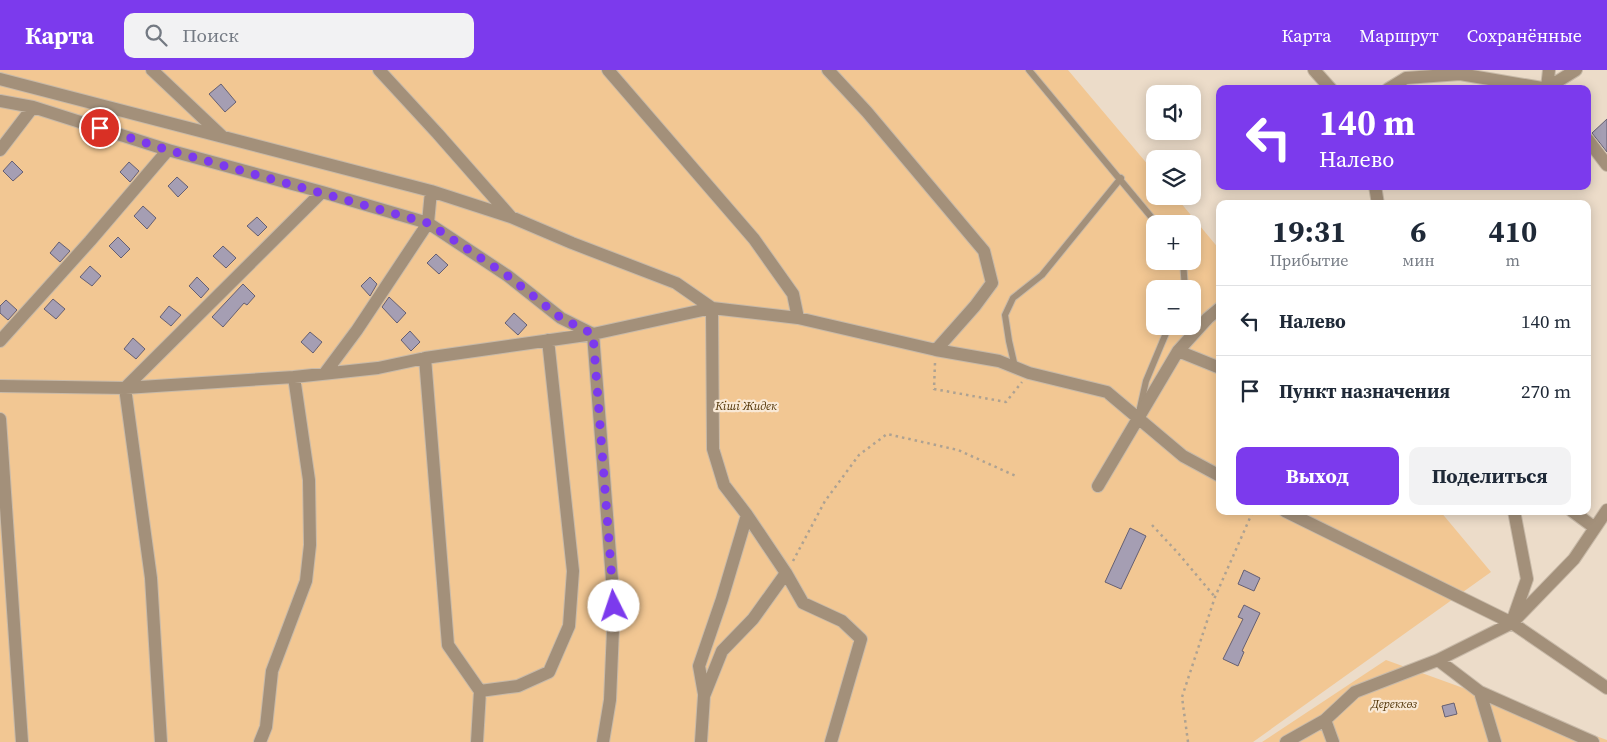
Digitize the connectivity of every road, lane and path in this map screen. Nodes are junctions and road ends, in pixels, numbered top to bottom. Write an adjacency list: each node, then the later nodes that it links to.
1 (152, 70): 17 (street)
2 (380, 70): 26 (street)
3 (608, 70): 30 (street)
4 (828, 70): 35 (street)
5 (1029, 70): 22 (lane)
6 (1314, 70): 10 (street)
7 (1549, 70): 13 (street)
8 (1576, 70): 14 (street)
9 (0, 79): 17 (street)
10 (1327, 85)
11 (1395, 85): 12 (street)
12 (1525, 85)
13 (1548, 85)
14 (1554, 85)
15 (0, 101): 16 (street)
16 (33, 107): 19 (street); 20 (street)
17 (224, 137): 24 (street)
18 (1591, 144): 21 (street)
19 (0, 150)
20 (168, 150): 23 (street); 34 (street)
21 (1607, 165)
22 (1121, 178): 25 (lane); 39 (lane)
23 (322, 192): 27 (street); 44 (street)
24 (431, 192): 26 (street); 27 (street)
25 (1151, 215)
26 (511, 217): 28 (street)
27 (428, 223): 31 (street); 40 (street)
28 (712, 308): 30 (street); 31 (street); 51 (street)
29 (1216, 311): 36 (street)
30 (798, 318): 35 (street)
31 (593, 334): 33 (street); 71 (street)
32 (1165, 335): 46 (lane)
33 (548, 340): 37 (street); 63 (street)
34 (0, 341)
35 (936, 350): 39 (street); 41 (path)
36 (1178, 350): 38 (street); 46 (street)
37 (425, 358): 40 (street); 63 (street)
38 (1216, 366)
39 (1016, 368): 41 (street)
40 (325, 373): 42 (street)
41 (1029, 373): 46 (street)
42 (294, 377): 44 (street); 69 (street)
43 (0, 386): 44 (street)
44 (125, 388): 68 (street)
45 (0, 419): 67 (street)
46 (1138, 419): 47 (street); 49 (street)
47 (1216, 474)
48 (1018, 477): 58 (path)
49 (1098, 486)
50 (1607, 510): 57 (street)
51 (747, 515): 58 (street); 65 (street)
52 (1251, 515): 59 (path)
53 (1293, 515): 60 (street)
54 (1515, 515): 60 (street)
55 (1577, 515): 57 (street)
56 (1152, 525): 59 (path)
57 (1595, 528): 60 (street)
58 (786, 573): 65 (street); 73 (street)
59 (1215, 597): 74 (path)
60 (1512, 623): 61 (street); 62 (street)
61 (1438, 660): 64 (street); 66 (street)
62 (1607, 688)
63 (480, 691): 70 (street)
64 (1480, 692): 77 (street); 78 (street)
65 (704, 696): 72 (street)
66 (1325, 720): 75 (street); 76 (street)
67 (22, 742)
68 (161, 742)
69 (260, 742)
70 (477, 742)
71 (602, 742)
72 (701, 742)
73 (831, 742)
74 (1188, 742)
75 (1286, 742)
76 (1333, 742)
77 (1495, 742)
78 (1593, 742)

